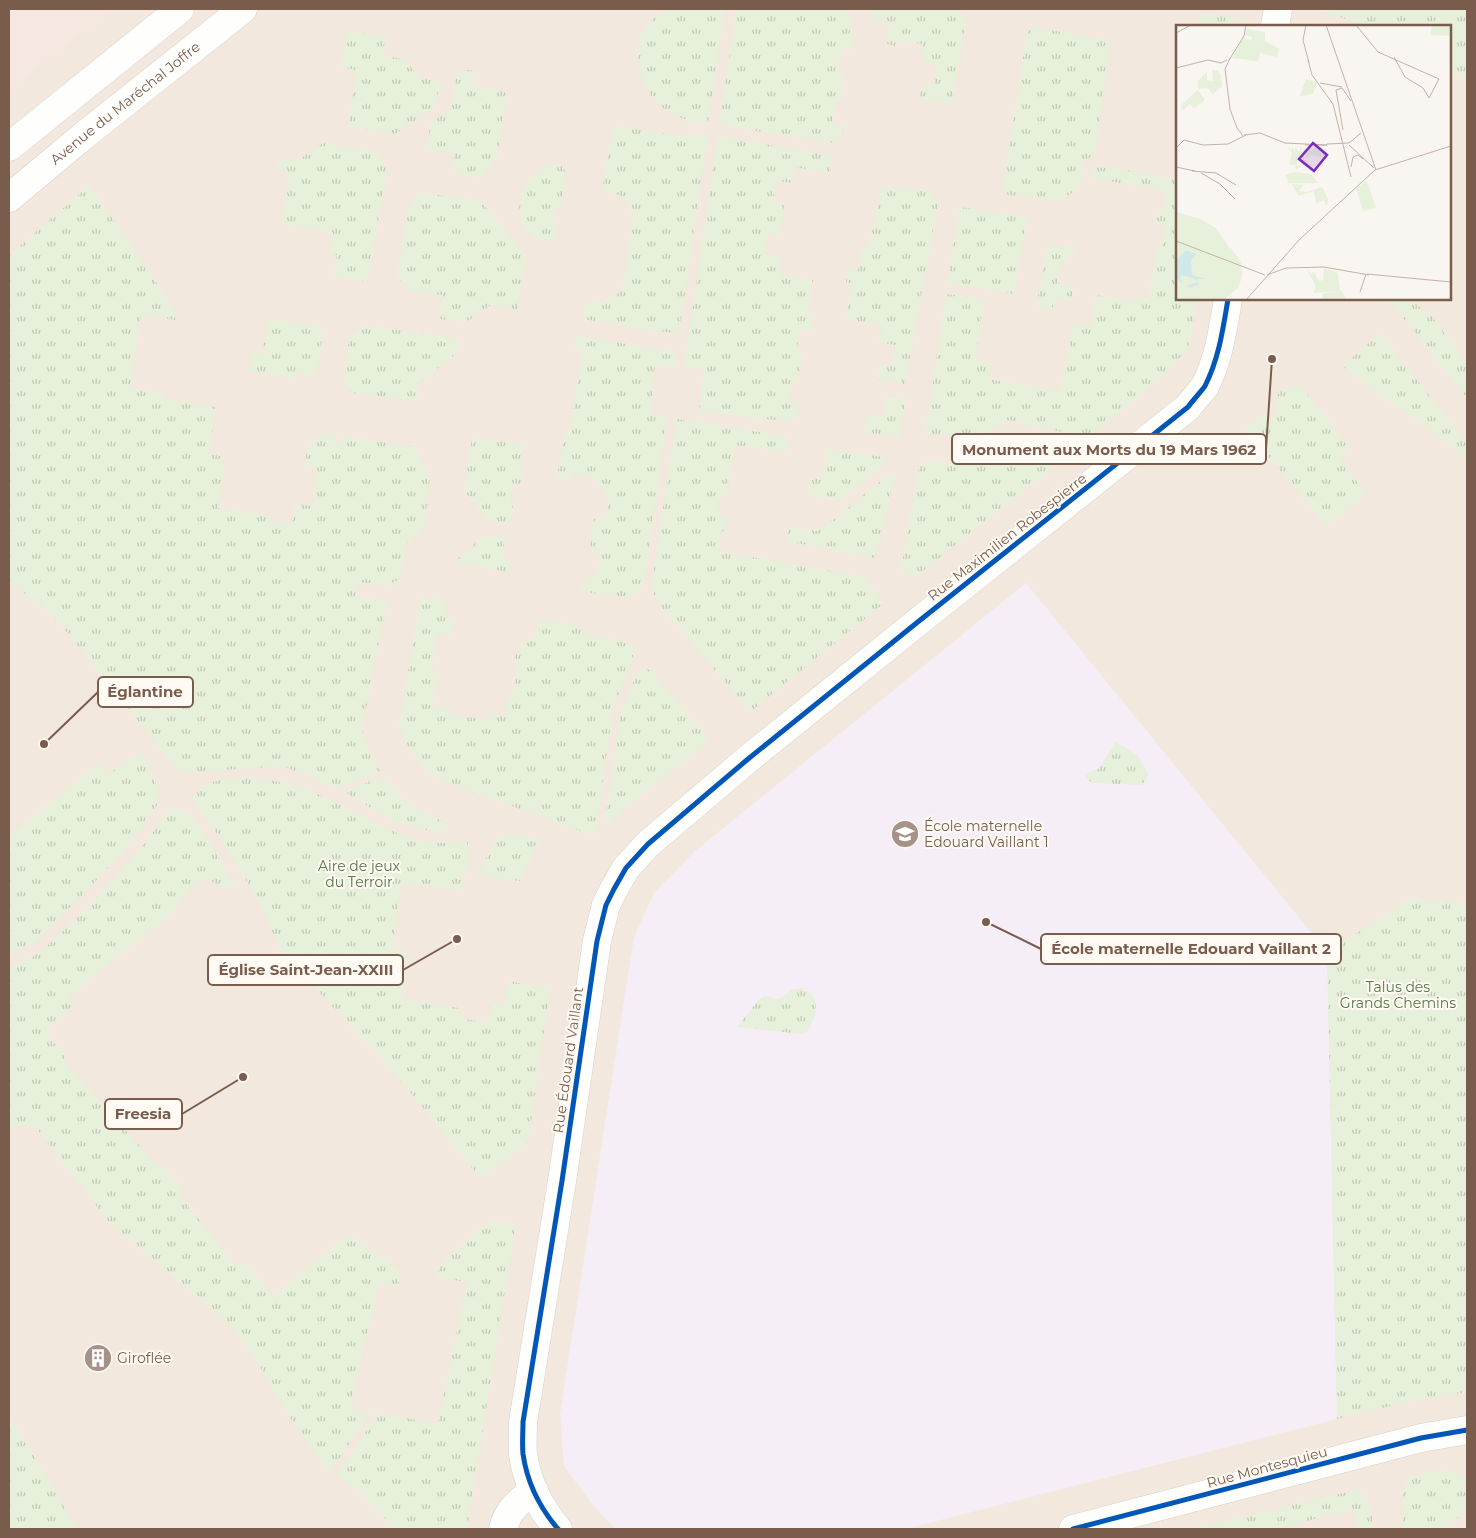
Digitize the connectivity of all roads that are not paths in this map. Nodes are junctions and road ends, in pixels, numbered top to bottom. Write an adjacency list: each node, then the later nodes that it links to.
1 (180, 9): 5 (street)
2 (242, 9): 6 (street, Avenue du Maréchal Joffre)
3 (1278, 9): 4 (street)
4 (1275, 25)
5 (9, 147)
6 (9, 198)
7 (1228, 300): 8 (street, Rue Maximilien Robespierre)
8 (748, 760): 10 (street, Rue Édouard Vaillant)
9 (1467, 1430): 13 (street, Rue Montesquieu)
10 (534, 1490): 11 (street); 12 (street)
11 (502, 1529)
12 (558, 1529)
13 (1073, 1529)

